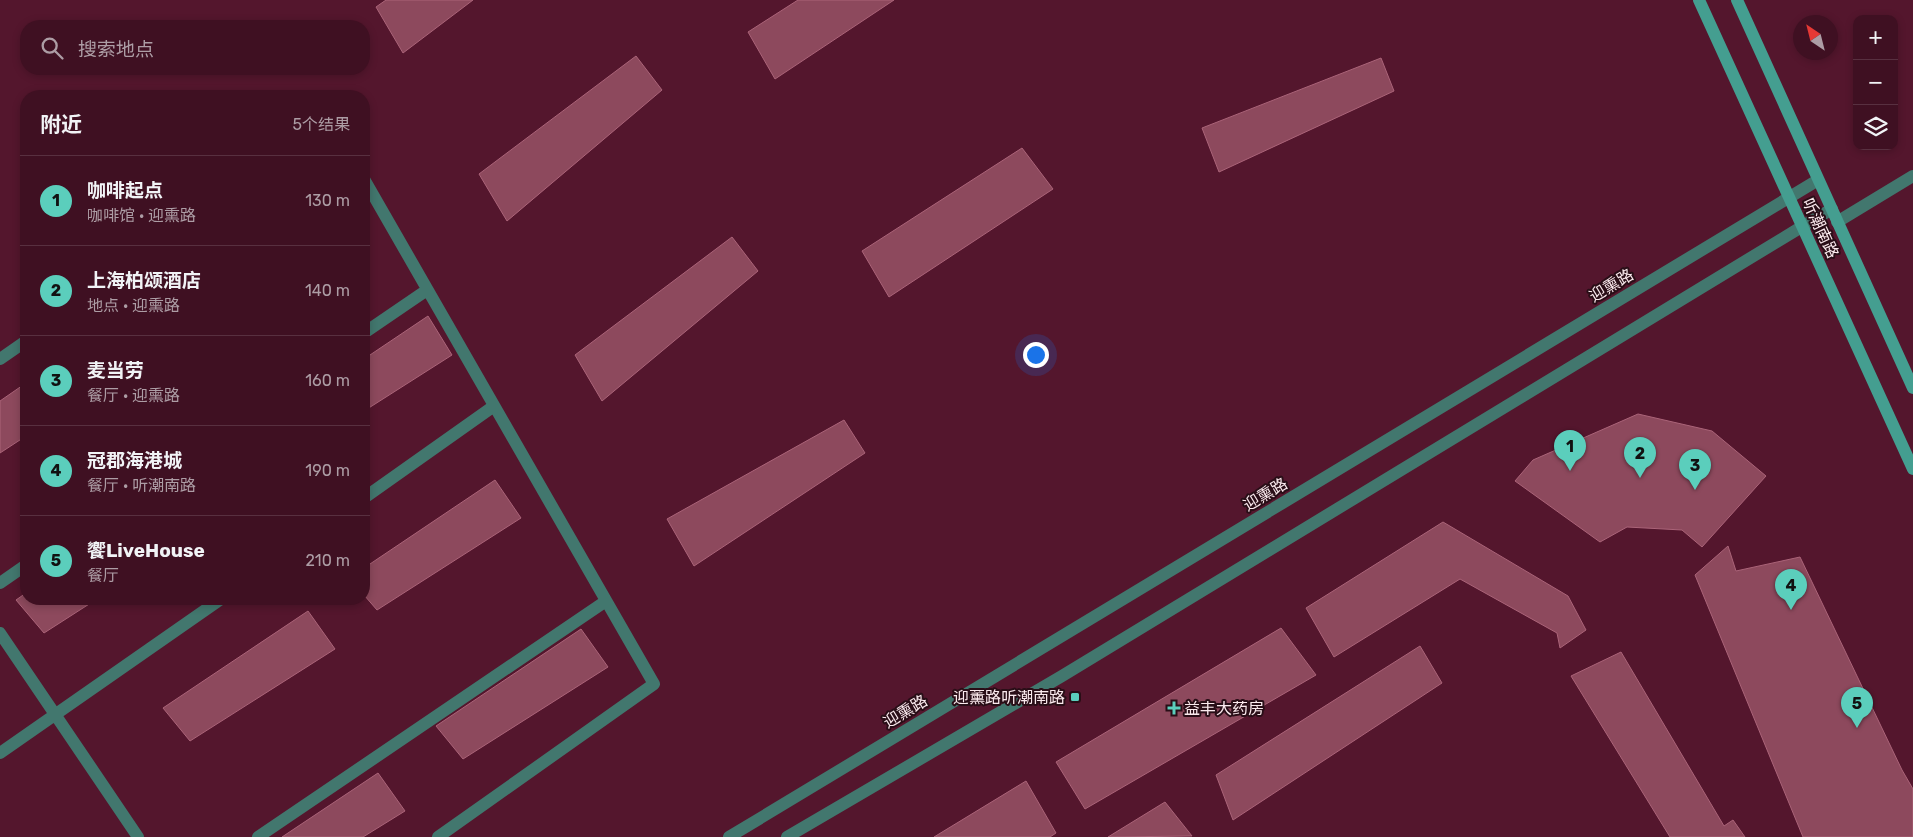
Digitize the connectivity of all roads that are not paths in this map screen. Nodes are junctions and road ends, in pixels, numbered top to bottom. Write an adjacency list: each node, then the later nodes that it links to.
1 (1699, 0): 6 (main road, 听潮南路)
2 (1737, 0): 4 (main road, 听潮南路)
3 (1913, 176): 8 (street)
4 (1818, 180): 6 (street, 迎熏路); 7 (main road, 听潮南路)
5 (370, 190): 10 (street)
6 (1789, 197): 9 (main road, 听潮南路); 28 (street, 迎熏路)
7 (1832, 209): 8 (main road, 听潮南路); 9 (street)
8 (1838, 222): 14 (main road, 听潮南路)
9 (1803, 226): 16 (main road, 听潮南路); 29 (street)
10 (427, 290): 11 (street); 15 (street)
11 (370, 329)
12 (20, 345): 13 (street)
13 (0, 359)
14 (1913, 388)
15 (494, 406): 17 (street); 20 (street)
16 (1913, 469)
17 (370, 494)
18 (20, 569): 19 (street)
19 (0, 583)
20 (606, 601): 26 (street); 27 (street)
21 (212, 605): 23 (street)
22 (0, 633): 23 (street)
23 (55, 715): 24 (street); 25 (street)
24 (0, 753)
25 (138, 837)
26 (258, 837)
27 (438, 837)
28 (729, 837)
29 (787, 837)

